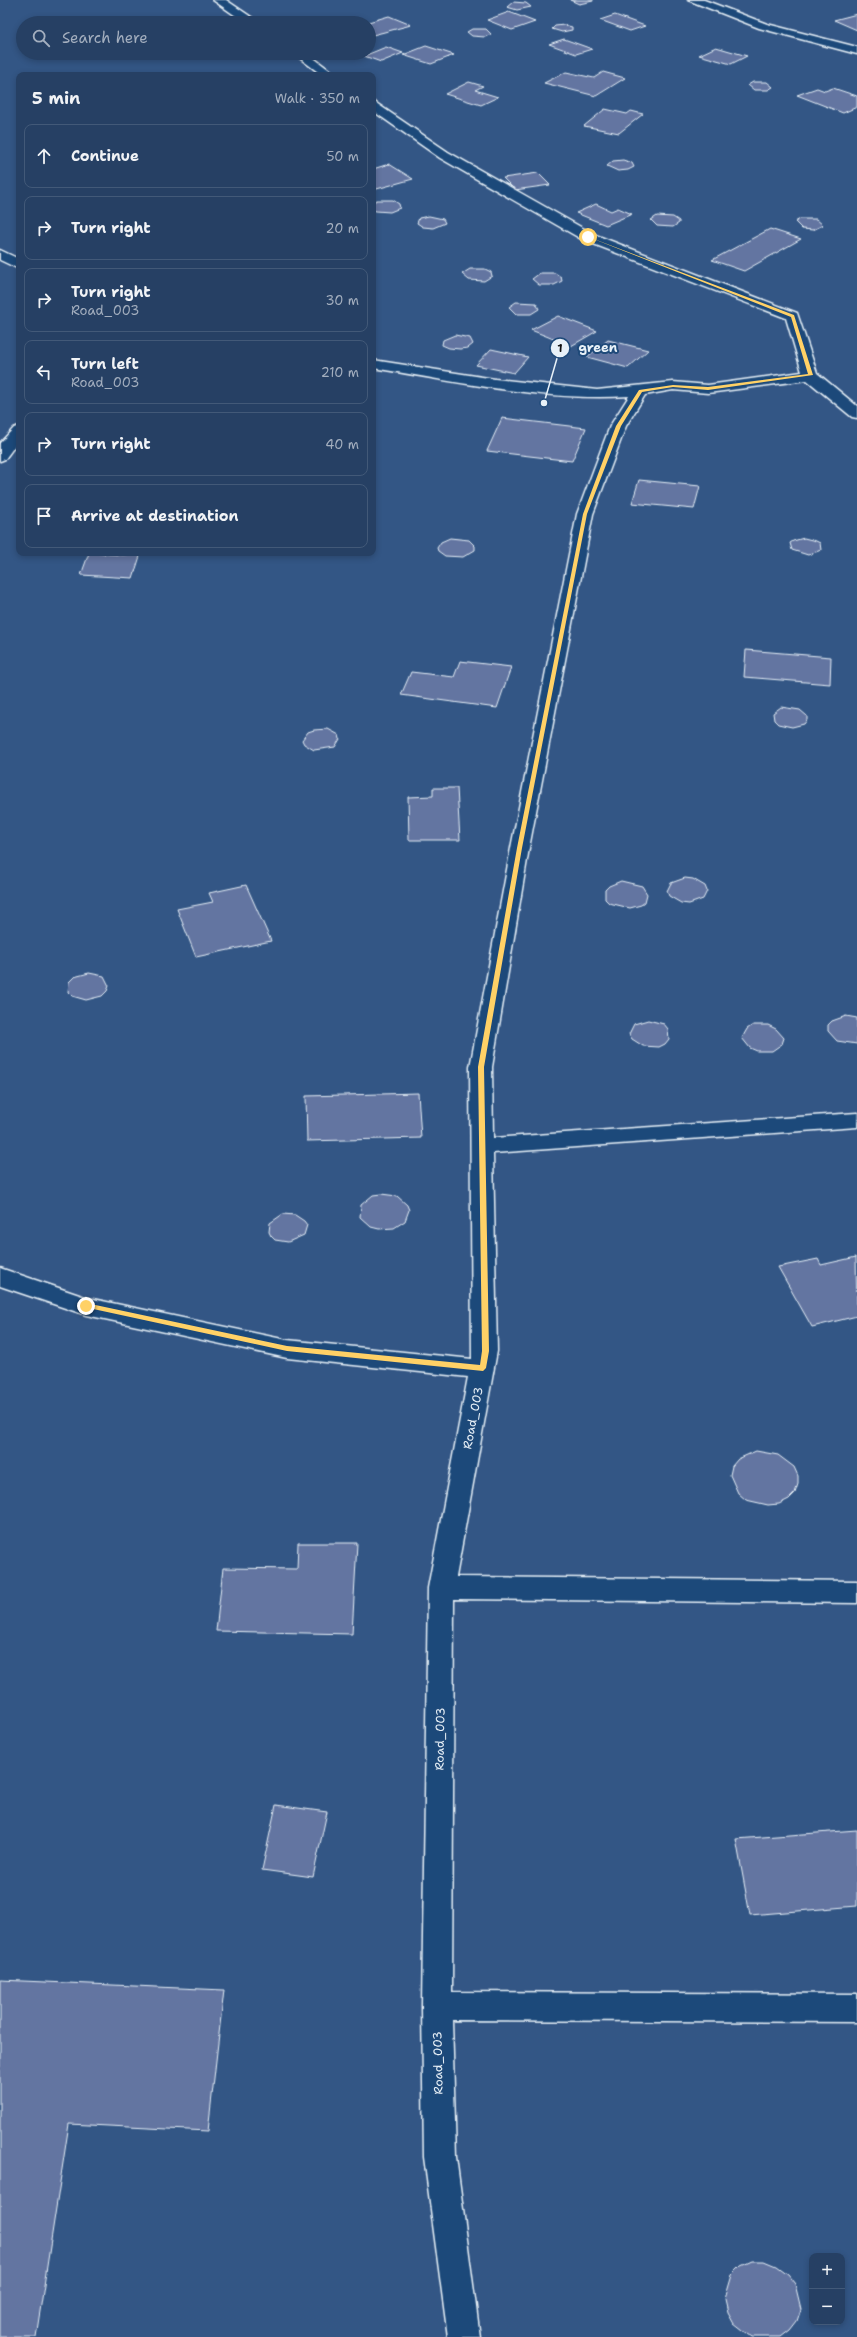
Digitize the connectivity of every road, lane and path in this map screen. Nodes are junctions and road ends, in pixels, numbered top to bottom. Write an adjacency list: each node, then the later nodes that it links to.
1 (219, 0): 3 (street)
2 (694, 0): 4 (street)
3 (243, 16)
4 (857, 50)
5 (309, 60): 6 (street)
6 (326, 72)
7 (376, 107): 11 (street)
8 (0, 254): 9 (street)
9 (16, 263)
10 (376, 364): 12 (street)
11 (810, 375): 12 (street); 13 (street)
12 (640, 391): 17 (street, Road_003)
13 (857, 414)
14 (16, 434): 15 (street)
15 (0, 456)
16 (857, 1120): 17 (street)
17 (482, 1146): 19 (street, Road_003)
18 (0, 1277): 19 (street)
19 (483, 1368): 20 (street, Road_003)
20 (442, 1588): 21 (street); 22 (street, Road_003)
21 (857, 1592)
22 (437, 2006): 23 (street); 24 (street, Road_003)
23 (857, 2008)
24 (464, 2337)

